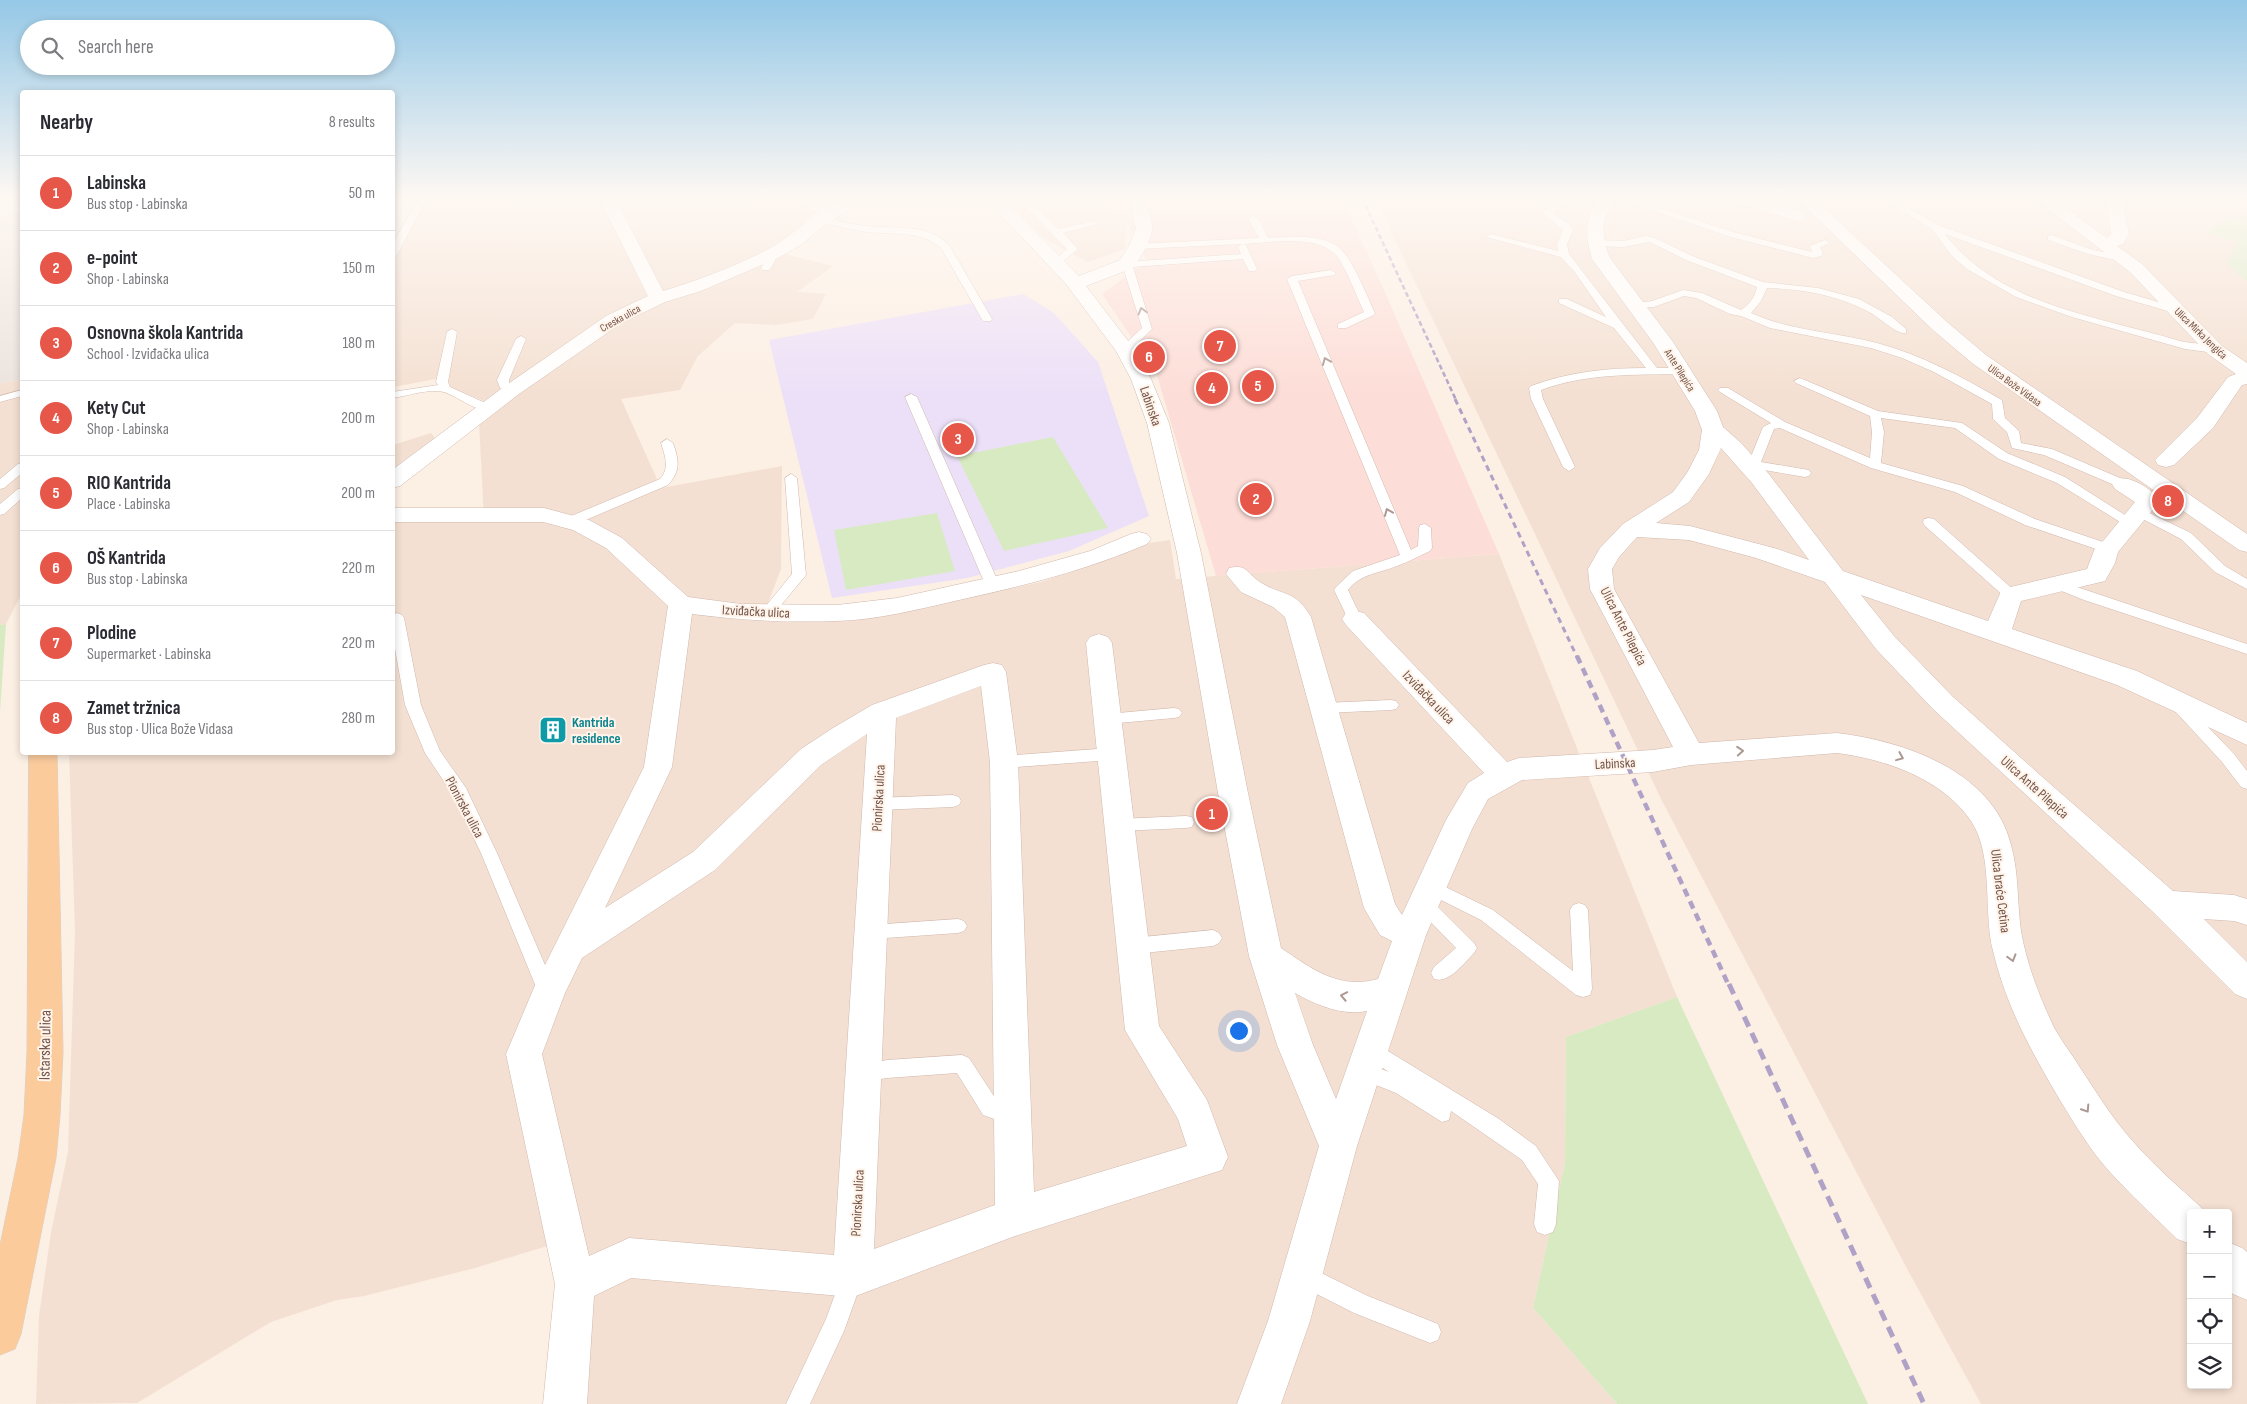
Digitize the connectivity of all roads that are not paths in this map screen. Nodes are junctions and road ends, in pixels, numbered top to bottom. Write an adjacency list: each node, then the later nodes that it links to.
1 (1056, 263): 20 (street, Labinska)
2 (640, 264): 22 (street)
3 (760, 264): 22 (street, Creska ulica)
4 (955, 264): 27 (lane)
5 (1127, 264): 6 (lane); 20 (street); 33 (lane, one-way to 5)
6 (1134, 264)
7 (1250, 264): 17 (lane)
8 (1339, 264): 18 (lane)
9 (1345, 264): 29 (lane)
10 (1573, 264): 28 (lane)
11 (1604, 264): 24 (street, Ante Pilepića)
12 (1704, 264): 21 (lane)
13 (1867, 264): 73 (street, Ulica Bože Vidasa)
14 (1967, 264): 34 (lane)
15 (2035, 264): 25 (lane)
16 (2130, 264): 25 (street, Ulica Mirka Jengića)
17 (1252, 269)
18 (1331, 273): 19 (lane); 75 (lane, one-way to 18)
19 (1318, 283)
20 (1075, 284): 33 (street, Labinska)
21 (1762, 285): 26 (lane); 30 (lane)
22 (658, 298): 41 (street, Creska ulica)
23 (1563, 301): 28 (lane)
24 (1636, 306): 26 (lane); 35 (street, Ante Pilepića)
25 (2178, 311): 34 (street, Ulica Mirka Jengića)
26 (1743, 313): 52 (lane)
27 (987, 319)
28 (1617, 325): 36 (lane)
29 (1342, 326)
30 (1902, 331)
31 (452, 332): 40 (lane)
32 (521, 340): 41 (lane)
33 (1125, 350): 116 (street, Labinska)
34 (2215, 350): 37 (street, Ulica Mirka Jengića)
35 (1682, 371): 36 (lane); 50 (street, Ante Pilepića)
36 (1655, 372): 56 (lane)
37 (2247, 372)
38 (2247, 377): 54 (street)
39 (1800, 381): 48 (lane)
40 (446, 389): 44 (lane); 47 (lane)
41 (512, 390): 47 (street, Creska ulica)
42 (1724, 390): 49 (lane)
43 (20, 394): 46 (lane)
44 (395, 394)
45 (911, 397): 78 (lane)
46 (0, 399)
47 (488, 408): 61 (street, Creska ulica)
48 (1875, 414): 53 (lane); 55 (lane)
49 (1781, 424): 55 (lane); 57 (lane)
50 (1712, 430): 57 (street, Ulica Ante Pilepića); 71 (street, Ante Pilepića)
51 (667, 443): 68 (lane)
52 (2016, 444): 53 (lane); 62 (lane)
53 (1991, 449): 67 (lane)
54 (2166, 460)
55 (1875, 464): 74 (lane)
56 (1569, 467)
57 (1754, 467): 59 (lane); 77 (street, Ulica Ante Pilepića)
58 (20, 468): 63 (lane)
59 (1805, 474)
60 (791, 478): 83 (lane)
61 (395, 479)
62 (2123, 484): 67 (street)
63 (0, 485)
64 (20, 493): 65 (lane)
65 (2, 505)
66 (395, 515): 68 (street)
67 (2135, 517): 74 (street); 80 (lane)
68 (569, 522): 82 (street)
69 (1929, 522): 81 (lane)
70 (1424, 528): 75 (lane)
71 (1631, 530): 77 (street); 97 (street, Ulica Ante Pilepića)
72 (1139, 539): 78 (street, Izviđačka ulica)
73 (2247, 546)
74 (2107, 548): 79 (street)
75 (1407, 557): 85 (lane)
76 (1238, 574): 91 (street)
77 (1836, 578): 86 (street); 107 (street, Ulica Ante Pilepića)
78 (992, 584): 83 (street, Izviđačka ulica)
79 (2060, 585): 81 (street); 88 (lane)
80 (2247, 585)
81 (2011, 595): 86 (street)
82 (681, 604): 83 (street, Izviđačka ulica); 115 (street)
83 (768, 612)
84 (397, 618): 120 (lane, Pionirska ulica)
85 (1355, 619): 100 (street, Izviđačka ulica)
86 (1998, 632): 89 (street)
87 (1099, 643): 94 (street)
88 (2247, 649)
89 (2174, 700): 95 (street); 101 (lane)
90 (1391, 704): 91 (lane)
91 (1325, 708): 112 (street)
92 (882, 712): 99 (street); 103 (street, Pionirska ulica); 115 (street)
93 (1174, 713): 94 (lane)
94 (1107, 719): 96 (street)
95 (2247, 735)
96 (1111, 754): 99 (lane); 105 (street)
97 (1691, 754): 100 (street, Labinska); 127 (street, Ulica braće Cetina, one-way to 127)
98 (43, 755): 135 (main road, Istarska ulica)
99 (1004, 762): 124 (street)
100 (1502, 776): 106 (street, Labinska)
101 (2247, 783)
102 (953, 801): 103 (lane)
103 (877, 804): 111 (street, Pionirska ulica)
104 (1186, 822): 105 (lane)
105 (1119, 825): 114 (street)
106 (1428, 896): 108 (lane); 112 (street, Labinska); 117 (lane)
107 (2164, 904): 109 (street); 118 (street, Ulica Ante Pilepića)
108 (1578, 910)
109 (2247, 912)
110 (958, 926): 111 (lane)
111 (871, 932): 122 (street, Pionirska ulica)
112 (1410, 935): 119 (street, Labinska)
113 (1213, 938): 114 (lane)
114 (1133, 946): 126 (street)
115 (570, 948): 120 (street)
116 (1266, 956): 119 (street, one-way to 116); 125 (street, Labinska)
117 (1440, 973)
118 (2247, 984)
119 (1391, 989): 121 (street, Labinska)
120 (548, 993): 133 (street)
121 (1367, 1060): 123 (lane); 125 (street, Labinska); 128 (lane)
122 (863, 1073): 124 (lane); 131 (street, Pionirska ulica)
123 (1442, 1113)
124 (1013, 1116): 126 (street)
125 (1338, 1146): 130 (street)
126 (1015, 1217): 131 (street)
127 (2187, 1221)
128 (1545, 1224)
129 (2232, 1266): 132 (street)
130 (1302, 1274): 134 (lane); 138 (street)
131 (853, 1277): 133 (street); 137 (lane)
132 (2247, 1280)
133 (575, 1284): 136 (street)
134 (1430, 1332)
135 (0, 1334)
136 (565, 1404)
137 (798, 1404)
138 (1259, 1404)

